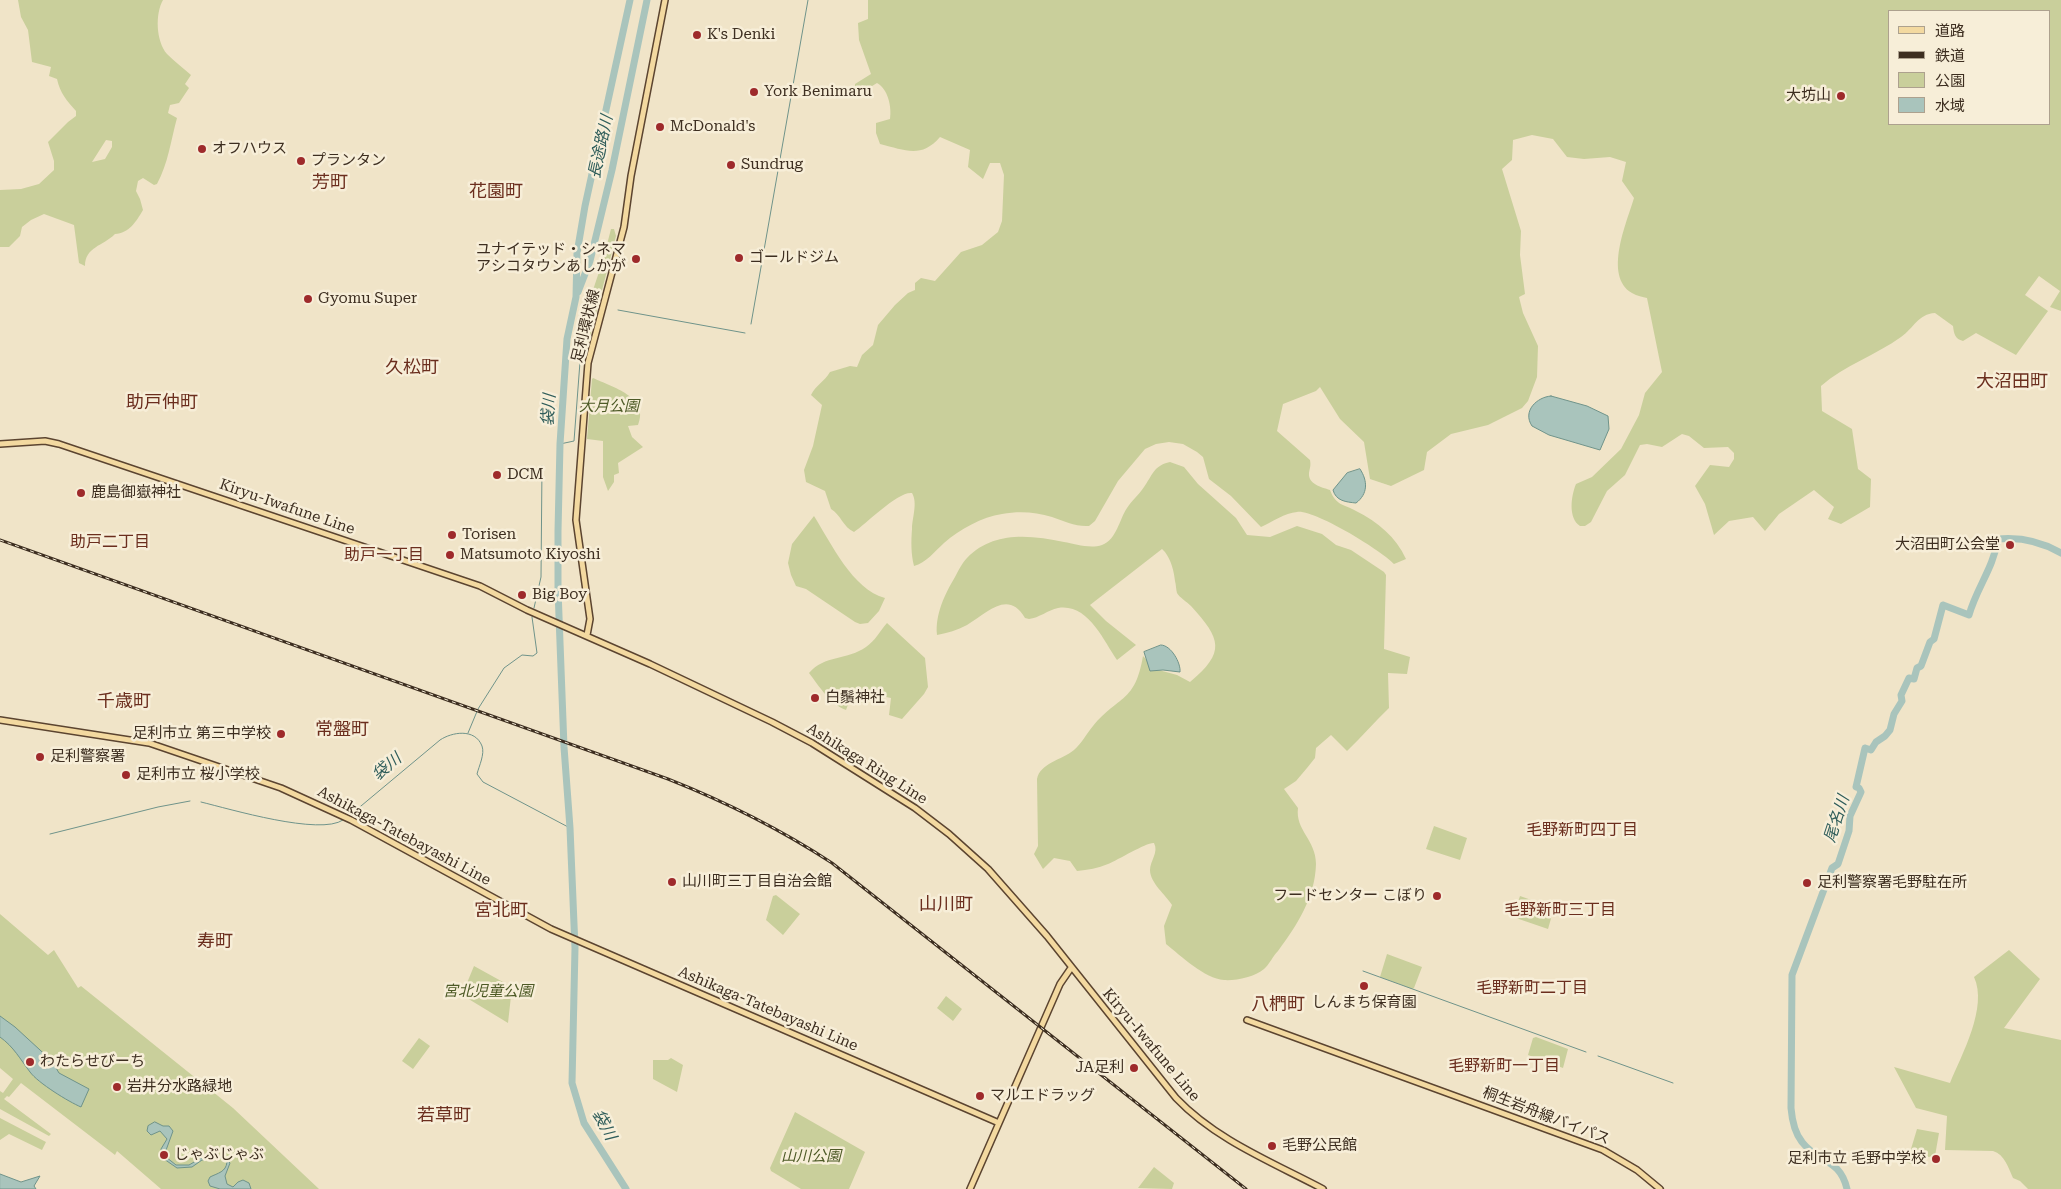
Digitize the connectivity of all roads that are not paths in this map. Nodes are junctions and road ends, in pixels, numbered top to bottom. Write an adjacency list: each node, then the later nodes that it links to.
1 (665, 0): 3 (main road, 足利環状線)
2 (0, 444): 3 (main road, Kiryu-Iwafune Line)
3 (587, 635): 5 (main road, Ashikaga Ring Line)
4 (0, 720): 7 (main road, Ashikaga-Tatebayashi Line)
5 (1071, 968): 7 (main road); 9 (main road, Kiryu-Iwafune Line)
6 (1247, 1020): 10 (main road, 桐生岩舟線バイパス)
7 (999, 1123): 8 (main road)
8 (970, 1189)
9 (1323, 1189)
10 (1660, 1189)

